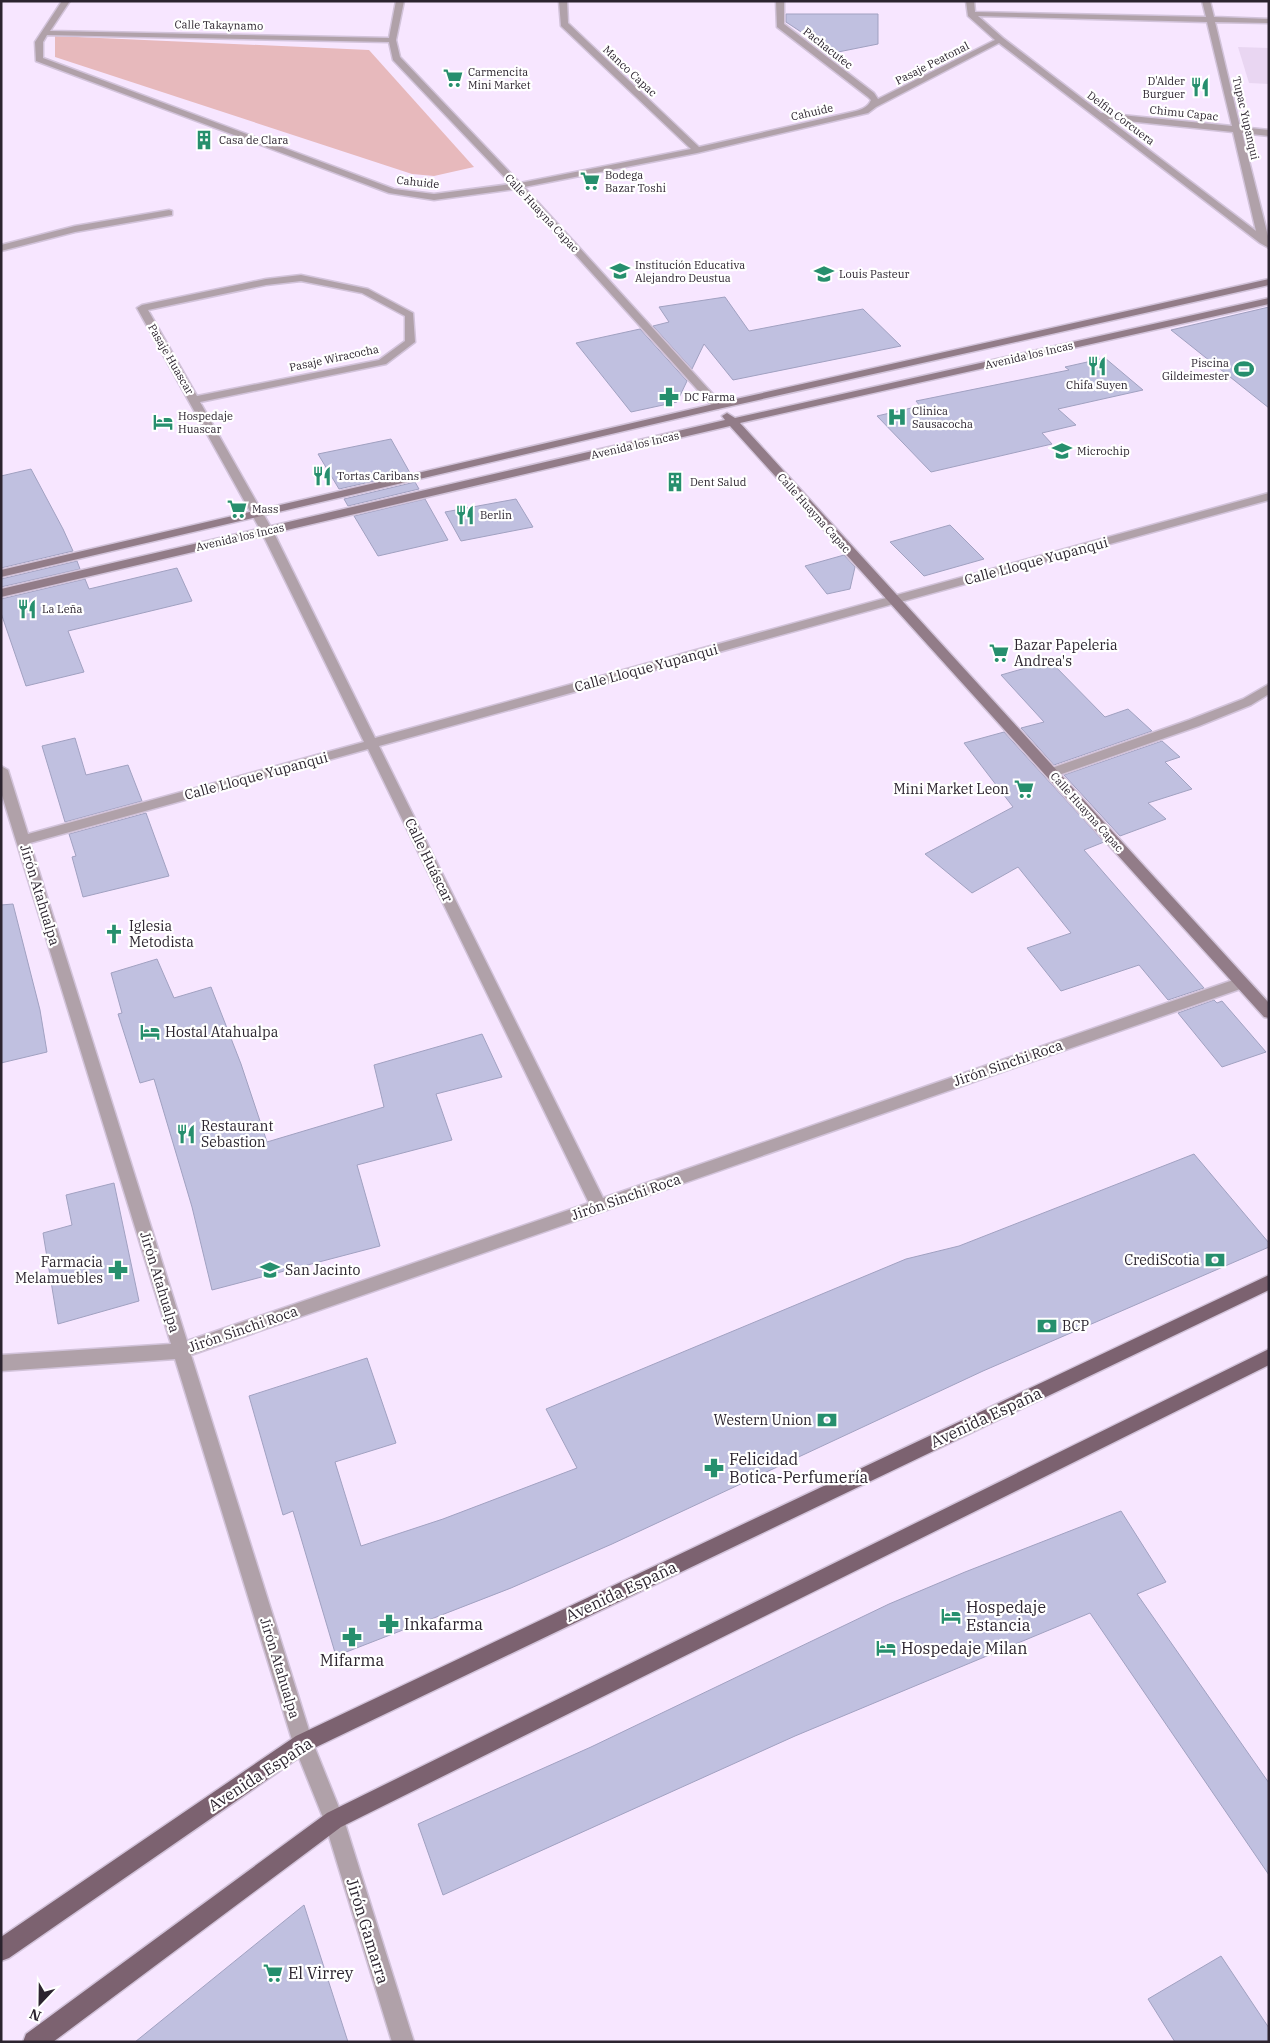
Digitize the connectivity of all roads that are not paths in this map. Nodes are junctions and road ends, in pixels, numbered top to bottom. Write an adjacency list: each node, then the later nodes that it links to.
1 (66, 1): 10 (street, Cahuide)
2 (400, 1): 11 (street)
3 (563, 1): 17 (street, Manco Capac)
4 (780, 1): 13 (street, Pachacutec)
5 (970, 1): 7 (street)
6 (1206, 1): 8 (street, Tupac Yupanqui)
7 (971, 14): 8 (street); 12 (street, Delfin Corcuera)
8 (1211, 20): 9 (street); 15 (street, Tupac Yupanqui)
9 (1269, 21)
10 (45, 33): 11 (street, Calle Takaynamo); 18 (street, Cahuide)
11 (392, 40): 18 (street, Calle Huayna Capac)
12 (1000, 40): 13 (street, Pasaje Peatonal); 14 (street, Delfin Corcuera)
13 (874, 105): 17 (street, Cahuide)
14 (1097, 114): 15 (street, Chimu Capac); 20 (street, Delfin Corcuera)
15 (1238, 130): 16 (street, Chimu Capac); 20 (street, Tupac Yupanqui)
16 (1269, 134)
17 (697, 150): 18 (street, Cahuide)
18 (518, 186): 26 (street, Calle Huayna Capac)
19 (170, 213): 21 (street)
20 (1266, 243)
21 (1, 248)
22 (1269, 282): 26 (street, Avenida los Incas)
23 (1269, 301): 27 (street, Avenida los Incas)
24 (142, 308): 25 (street, Pasaje Huascar); 25 (street, Pasaje Wiracocha)
25 (194, 400): 29 (street, Pasaje Huascar)
26 (718, 406): 27 (street, Calle Huayna Capac); 29 (street, Avenida los Incas)
27 (732, 422): 30 (street, Avenida los Incas); 33 (street, Calle Huayna Capac)
28 (1269, 496): 33 (street, Calle Lloque Yupanqui)
29 (259, 515): 30 (street, Calle Huáscar); 31 (street, Avenida los Incas)
30 (267, 531): 32 (street, Avenida los Incas); 35 (street, Calle Huáscar)
31 (1, 574)
32 (1, 593)
33 (894, 600): 35 (street, Calle Lloque Yupanqui); 37 (street, Calle Huayna Capac)
34 (1269, 688): 37 (street)
35 (372, 744): 38 (street, Calle Lloque Yupanqui); 41 (street, Calle Huáscar)
36 (1, 770): 38 (street, Jirón Atahualpa)
37 (1051, 773): 39 (street, Calle Huayna Capac)
38 (23, 840): 43 (street, Jirón Atahualpa)
39 (1241, 982): 40 (street, Calle Huayna Capac); 41 (street, Jirón Sinchi Roca)
40 (1269, 1013)
41 (599, 1206): 43 (street, Jirón Sinchi Roca)
42 (1269, 1282): 46 (main road, Avenida España)
43 (181, 1351): 45 (street, Jirón Sinchi Roca); 46 (street, Jirón Atahualpa)
44 (1269, 1356): 47 (main road)
45 (1, 1363)
46 (303, 1743): 47 (street, Jirón Atahualpa); 48 (main road, Avenida España)
47 (334, 1820): 49 (main road); 50 (street, Jirón Gamarra)
48 (1, 1950)
49 (34, 2042)
50 (403, 2042)

